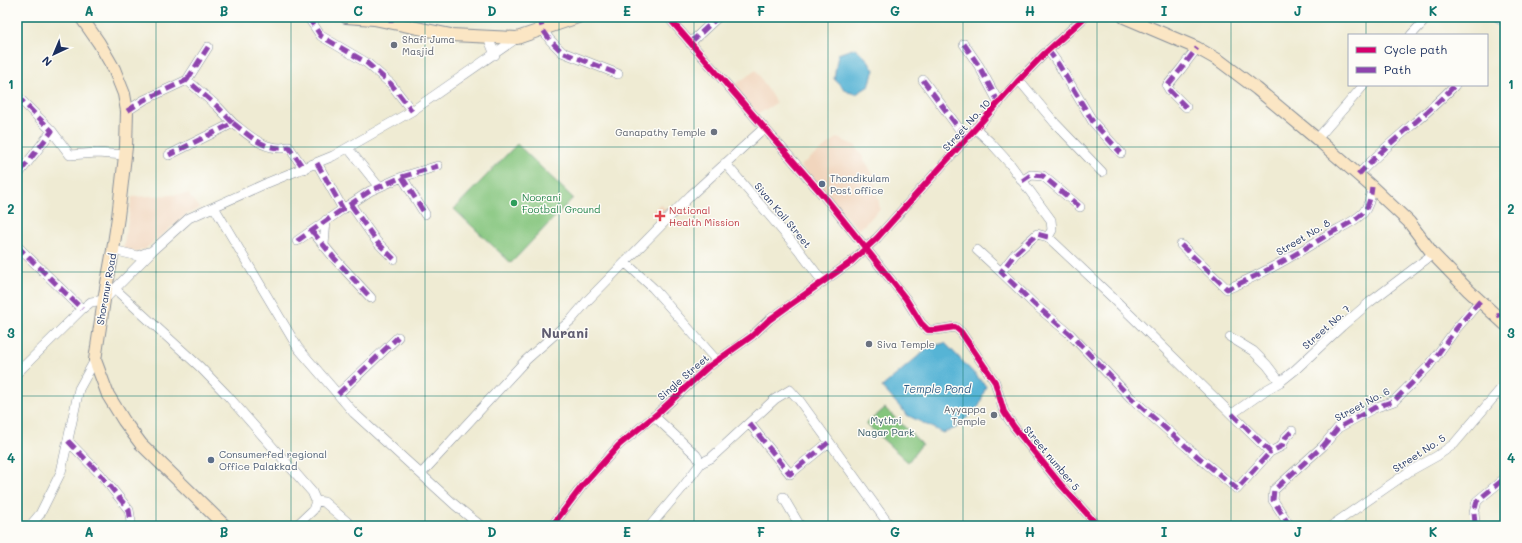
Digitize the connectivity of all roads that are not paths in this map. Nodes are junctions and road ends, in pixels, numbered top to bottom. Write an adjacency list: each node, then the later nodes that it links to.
1 (81, 17): 33 (street, Shoranur Road)
2 (308, 17): 34 (street)
3 (346, 17): 12 (street)
4 (539, 17): 14 (street)
5 (578, 17): 14 (street)
6 (668, 17): 18 (street)
7 (718, 17): 18 (street)
8 (1084, 17): 22 (street, Street No. 10)
9 (1124, 17): 21 (street)
10 (1428, 17): 15 (street)
11 (1498, 17): 13 (street)
12 (391, 20): 16 (street)
13 (1505, 21)
14 (543, 30): 17 (street); 24 (street)
15 (1412, 34)
16 (488, 37): 17 (street); 23 (street)
17 (517, 38): 23 (street)
18 (690, 43): 36 (street)
19 (964, 44): 31 (street)
20 (208, 47): 25 (street)
21 (1197, 48): 32 (street); 40 (street)
22 (1048, 50): 27 (street, Street No. 10); 42 (street)
23 (495, 55): 34 (street)
24 (618, 74)
25 (187, 80): 33 (street); 35 (street)
26 (924, 80): 39 (street)
27 (1020, 80): 31 (street, Street No. 10); 49 (street)
28 (1363, 86): 40 (street)
29 (1454, 86): 50 (street)
30 (17, 96): 38 (street)
31 (999, 103): 37 (street, Street No. 10)
32 (1186, 106)
33 (127, 111): 43 (street, Shoranur Road)
34 (412, 111): 41 (street)
35 (233, 123): 44 (street); 48 (street)
36 (764, 128): 46 (street); 67 (street)
37 (975, 128): 39 (street, Street No. 10); 53 (street)
38 (52, 131): 43 (street); 51 (street)
39 (966, 138): 67 (street, Street No. 10)
40 (1317, 138): 50 (street)
41 (348, 148): 45 (street); 54 (street)
42 (1121, 153)
43 (125, 155): 68 (street, Shoranur Road)
44 (169, 155)
45 (317, 163): 48 (street); 58 (street)
46 (725, 163): 73 (street); 75 (street, Sivan Koil Street)
47 (438, 166): 52 (street)
48 (304, 169): 57 (street)
49 (1102, 172)
50 (1358, 174): 55 (street)
51 (17, 176)
52 (402, 177): 54 (street); 59 (street)
53 (1022, 181): 56 (street); 62 (street)
54 (379, 187): 58 (street)
55 (1372, 187): 65 (street, Street No. 8); 71 (street)
56 (1080, 206)
57 (214, 207): 69 (street); 89 (street)
58 (347, 207): 60 (street); 72 (street)
59 (426, 214)
60 (326, 220): 61 (street); 64 (street)
61 (312, 231): 63 (street); 64 (street)
62 (1048, 237): 74 (street); 90 (street)
63 (297, 241)
64 (324, 245): 77 (street)
65 (1181, 245)
66 (17, 246): 80 (street)
67 (866, 249): 75 (street, Single Street); 113 (street, Street number 5)
68 (113, 250): 69 (street); 78 (street, Shoranur Road)
69 (153, 250): 76 (street)
70 (977, 250): 74 (street)
71 (1433, 254): 79 (street); 87 (street, Street No. 7)
72 (394, 259)
73 (626, 263): 85 (street); 98 (street)
74 (1001, 272): 96 (street)
75 (823, 282): 85 (street, Single Street)
76 (115, 289): 78 (street); 101 (street)
77 (371, 298)
78 (104, 300): 80 (street); 84 (street, Shoranur Road)
79 (1480, 300): 81 (street); 114 (street, Street No. 6)
80 (82, 309): 86 (street)
81 (1502, 318)
82 (398, 337): 89 (street)
83 (1230, 337): 87 (street)
84 (95, 360): 94 (street); 105 (street, Shoranur Road)
85 (717, 361): 91 (street, Single Street)
86 (17, 373)
87 (1280, 382): 90 (street, Street No. 7)
88 (1505, 384): 115 (street, Street No. 5)
89 (338, 394): 98 (street)
90 (1232, 414): 96 (street)
91 (654, 416): 97 (street); 109 (street, Single Street)
92 (749, 423): 95 (street); 95 (street); 97 (street)
93 (1292, 431): 96 (street)
94 (68, 441): 103 (street); 104 (street)
95 (829, 442): 112 (street)
96 (1270, 452)
97 (702, 463): 110 (street)
98 (421, 474): 108 (street)
99 (1505, 478): 102 (street)
100 (783, 497): 111 (street)
101 (316, 501): 106 (street); 107 (street)
102 (1474, 525)
103 (30, 526)
104 (130, 526)
105 (225, 526)
106 (296, 526)
107 (352, 526)
108 (481, 526)
109 (552, 526)
110 (650, 526)
111 (800, 526)
112 (890, 526)
113 (1098, 526)
114 (1290, 526)
115 (1330, 526)

